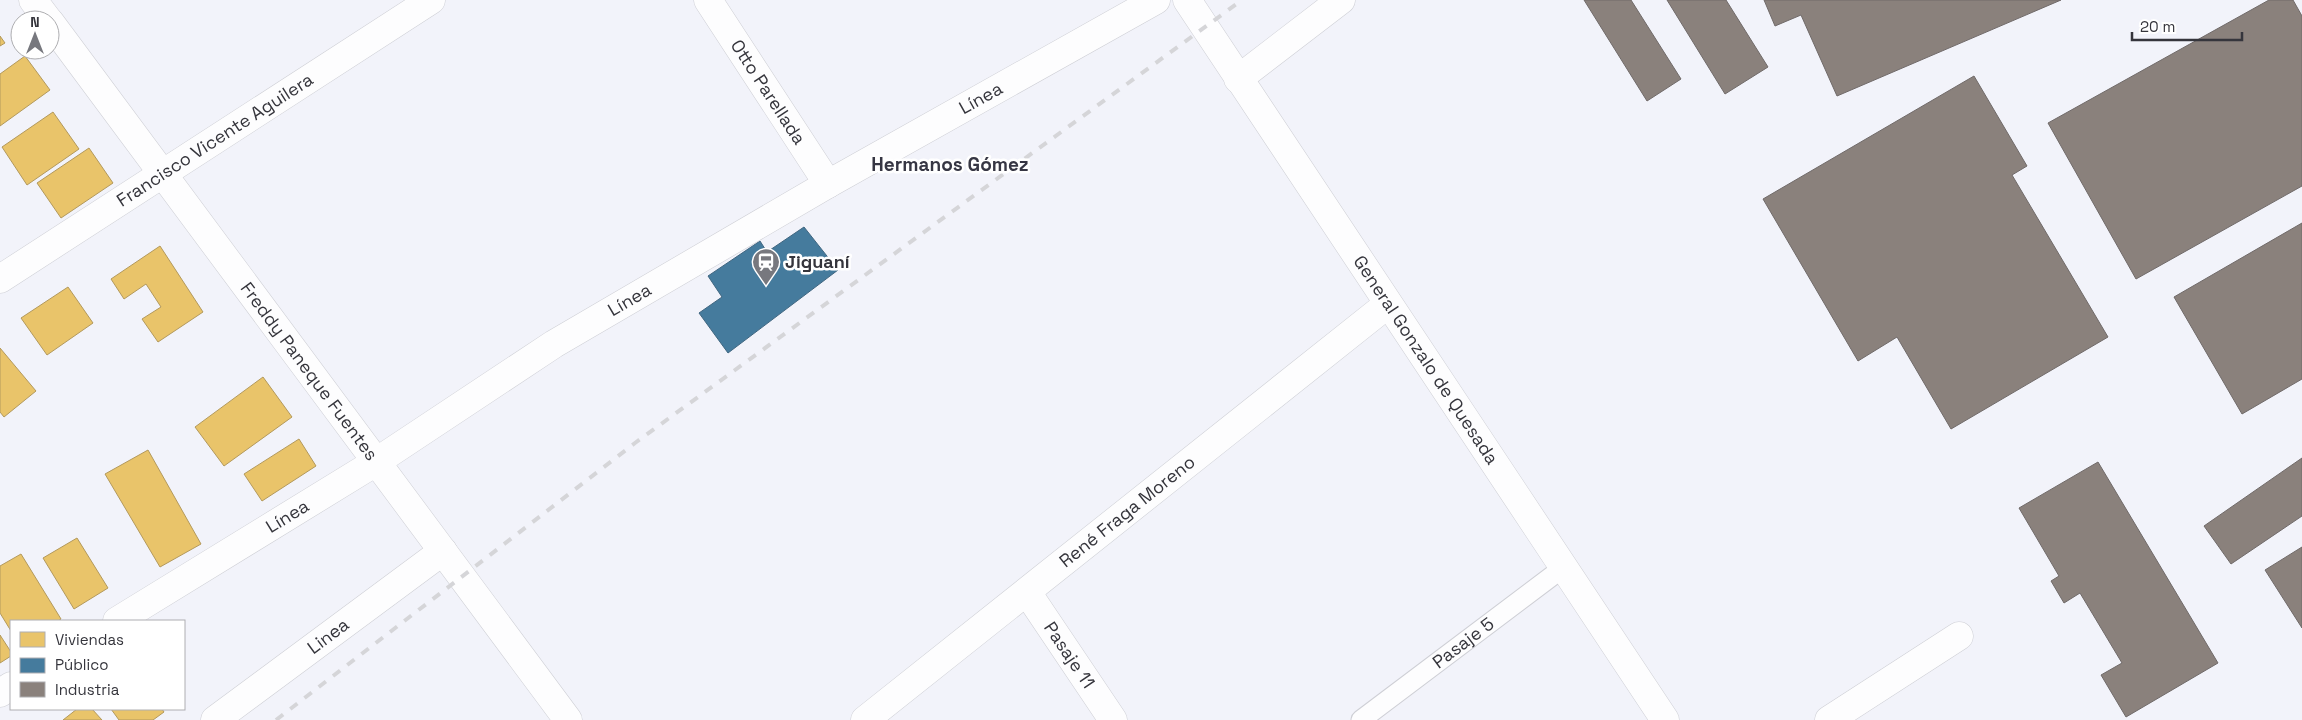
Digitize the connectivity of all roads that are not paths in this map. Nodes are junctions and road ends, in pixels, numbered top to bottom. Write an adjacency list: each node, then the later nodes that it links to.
1 (33, 0): 7 (street, Freddy Paneque Fuentes)
2 (431, 0): 10 (street, Francisco Vicente Aguilera)
3 (708, 0): 11 (street, Otto Parellada)
4 (1156, 0): 11 (street, Línea)
5 (1187, 0): 9 (street, General Gonzalo de Quesada)
6 (1341, 0): 9 (street)
7 (41, 10)
8 (60, 36): 10 (street, Freddy Paneque Fuentes)
9 (1238, 79): 13 (street, General Gonzalo de Quesada)
10 (162, 174): 12 (street, Francisco Vicente Aguilera); 14 (street, Freddy Paneque Fuentes)
11 (828, 184): 14 (street, Línea)
12 (0, 278)
13 (1388, 304): 16 (street, General Gonzalo de Quesada); 17 (street, René Fraga Moreno)
14 (376, 462): 15 (street, Freddy Paneque Fuentes); 18 (street, Línea)
15 (443, 551): 20 (street, Linea); 21 (street, Freddy Paneque Fuentes)
16 (1564, 567): 24 (lane, Pasaje 5); 25 (street, General Gonzalo de Quesada)
17 (1027, 592): 22 (street, René Fraga Moreno); 23 (street, Pasaje 11)
18 (119, 620)
19 (1959, 636): 26 (street)
20 (214, 720)
21 (568, 720)
22 (865, 720)
23 (1113, 720)
24 (1361, 720)
25 (1665, 720)
26 (1830, 720)

